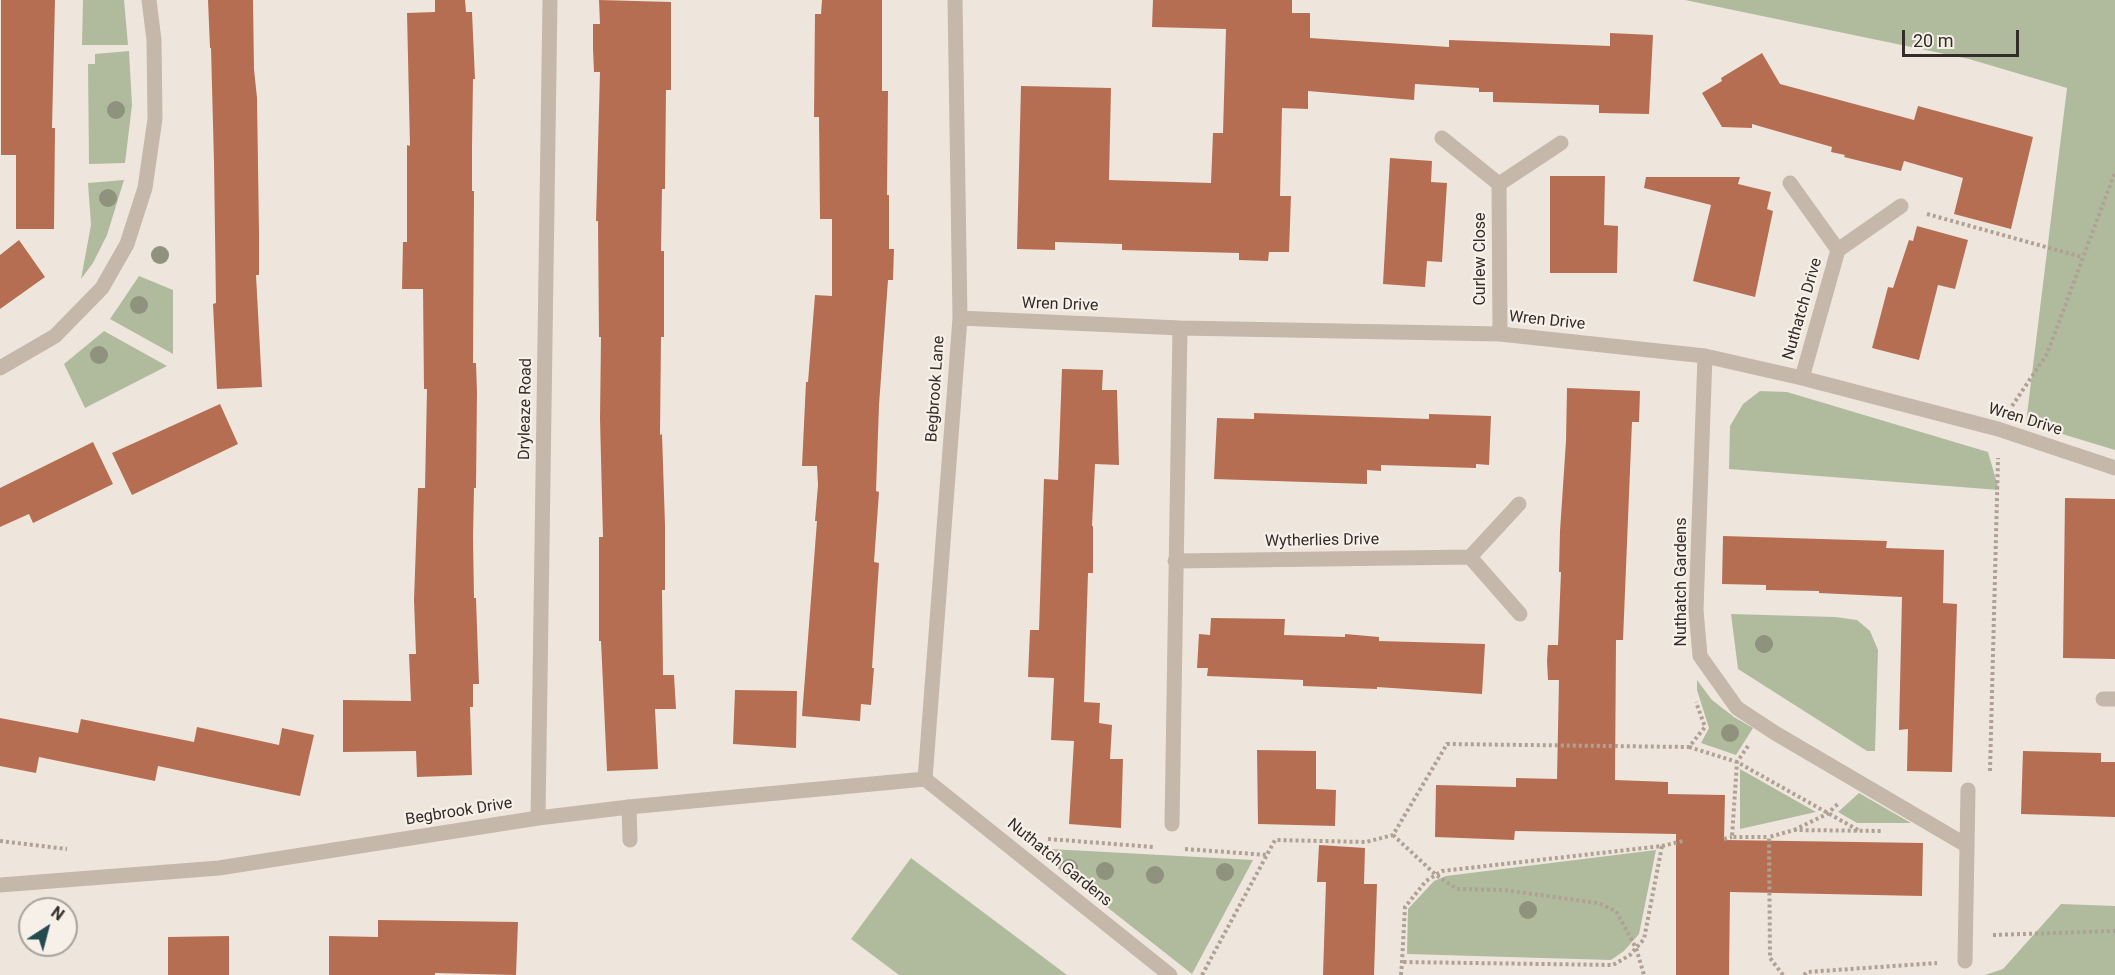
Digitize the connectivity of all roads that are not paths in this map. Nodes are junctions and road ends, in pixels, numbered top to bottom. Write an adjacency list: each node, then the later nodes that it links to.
1 (148, 0): 14 (street)
2 (550, 0): 24 (street, Dryleaze Road)
3 (955, 0): 10 (street, Begbrook Lane)
4 (1443, 138): 7 (street)
5 (1560, 143): 7 (street)
6 (1790, 183): 9 (street, Nuthatch Drive)
7 (1499, 184): 12 (street, Curlew Close)
8 (1901, 206): 9 (street, Nuthatch Drive)
9 (1838, 250): 15 (street, Nuthatch Drive)
10 (960, 318): 11 (street, Wren Drive); 21 (street, Begbrook Lane)
11 (1180, 328): 12 (street, Wren Drive); 19 (street)
12 (1500, 334): 13 (street, Wren Drive)
13 (1705, 356): 15 (street, Wren Drive); 27 (street, Nuthatch Gardens)
14 (0, 368)
15 (1802, 378): 16 (street, Wren Drive)
16 (2115, 468)
17 (1519, 504): 18 (street)
18 (1470, 557): 19 (street, Wytherlies Drive); 20 (street)
19 (1175, 561): 25 (street)
20 (1520, 614)
21 (925, 779): 23 (street, Begbrook Drive); 30 (street, Nuthatch Gardens)
22 (1968, 790): 27 (street)
23 (629, 807): 24 (street, Begbrook Drive); 26 (street)
24 (538, 818): 28 (street, Begbrook Drive)
25 (1172, 824)
26 (630, 840)
27 (1966, 845): 29 (street)
28 (0, 885)
29 (1965, 961)
30 (1170, 975)

